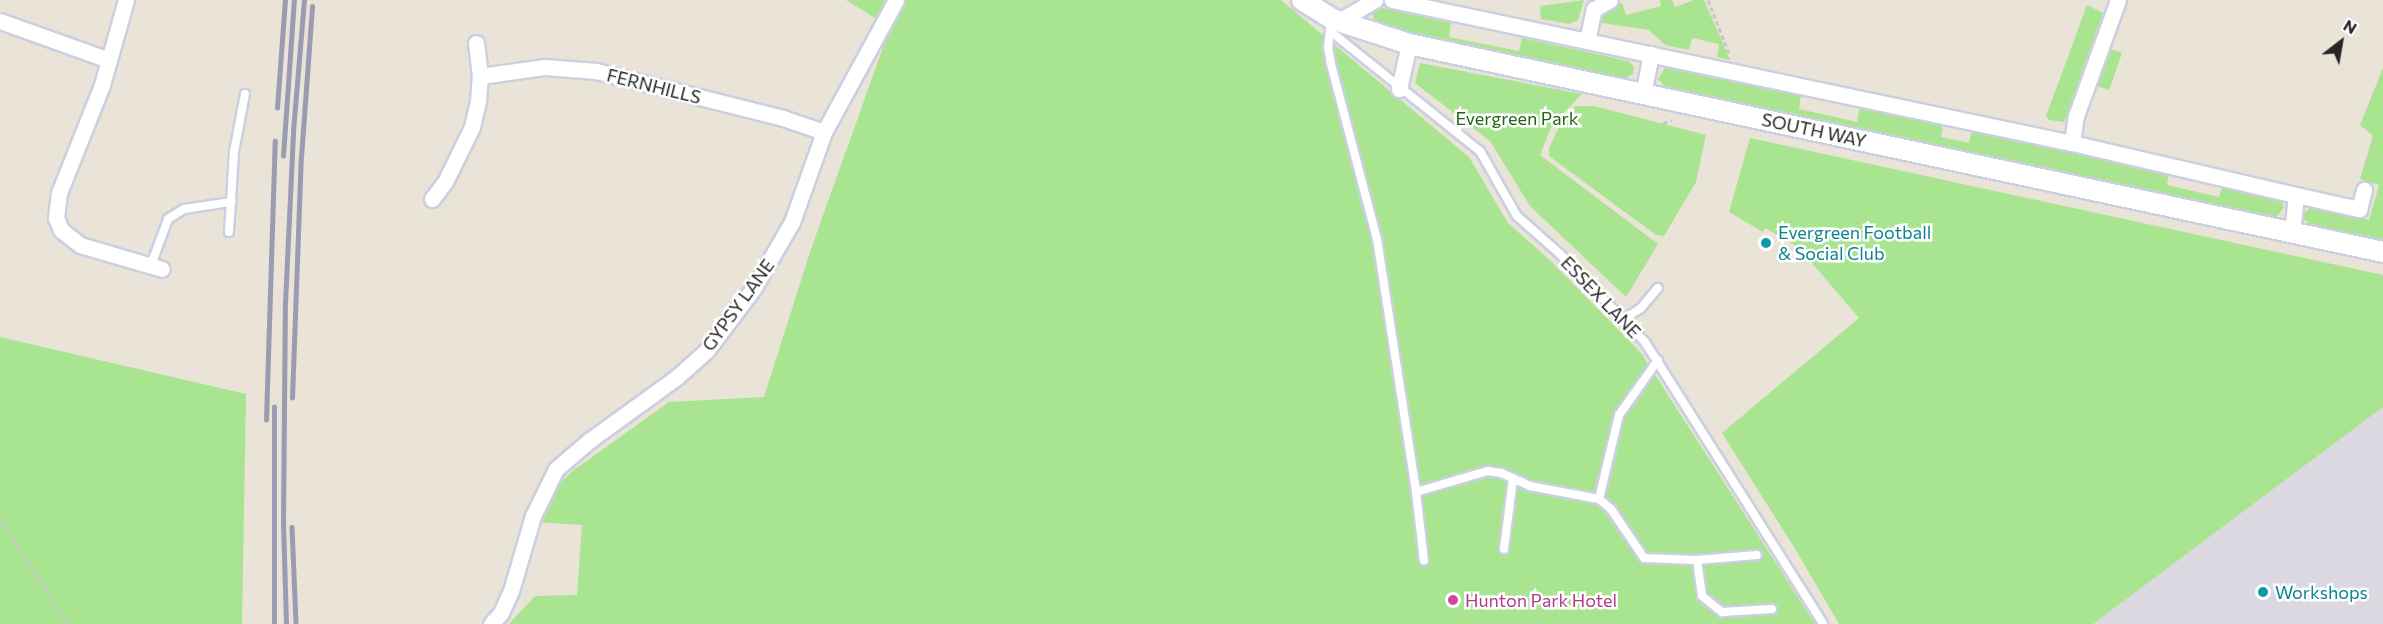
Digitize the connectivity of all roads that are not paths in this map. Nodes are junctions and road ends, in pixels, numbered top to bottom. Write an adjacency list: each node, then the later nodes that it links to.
1 (126, 0): 14 (street)
2 (896, 0): 19 (street, GYPSY LANE)
3 (1302, 0): 9 (street, SOUTH WAY)
4 (1376, 0): 9 (street)
5 (1392, 0): 10 (street)
6 (1610, 0): 10 (street)
7 (2118, 0): 20 (street)
8 (0, 21): 14 (street)
9 (1330, 21): 12 (street, SOUTH WAY); 16 (lane, ESSEX LANE); 33 (lane)
10 (1587, 41): 13 (street)
11 (476, 43): 15 (street)
12 (1409, 44): 16 (street); 18 (street, SOUTH WAY)
13 (1651, 54): 18 (street); 20 (street)
14 (109, 60): 28 (street)
15 (480, 76): 19 (street, FERNHILLS); 23 (street)
16 (1399, 89): 30 (lane, ESSEX LANE)
17 (245, 94): 24 (lane)
18 (1643, 94): 25 (street, SOUTH WAY)
19 (824, 132): 40 (street, GYPSY LANE)
20 (2072, 143): 22 (street)
21 (2364, 190): 22 (street)
22 (2296, 195): 25 (street)
23 (432, 199)
24 (231, 202): 26 (lane); 28 (lane)
25 (2292, 231): 27 (street, SOUTH WAY)
26 (229, 232)
27 (2383, 252)
28 (156, 267)
29 (1658, 288): 30 (lane)
30 (1624, 319): 31 (lane, ESSEX LANE)
31 (1658, 360): 34 (lane); 41 (lane, ESSEX LANE)
32 (1514, 479): 33 (lane); 34 (lane); 35 (lane)
33 (1416, 492): 38 (lane)
34 (1599, 499): 37 (lane)
35 (1504, 549)
36 (1757, 555): 37 (lane)
37 (1697, 560): 39 (lane)
38 (1424, 561)
39 (1772, 609)
40 (491, 624)
41 (1823, 624)

